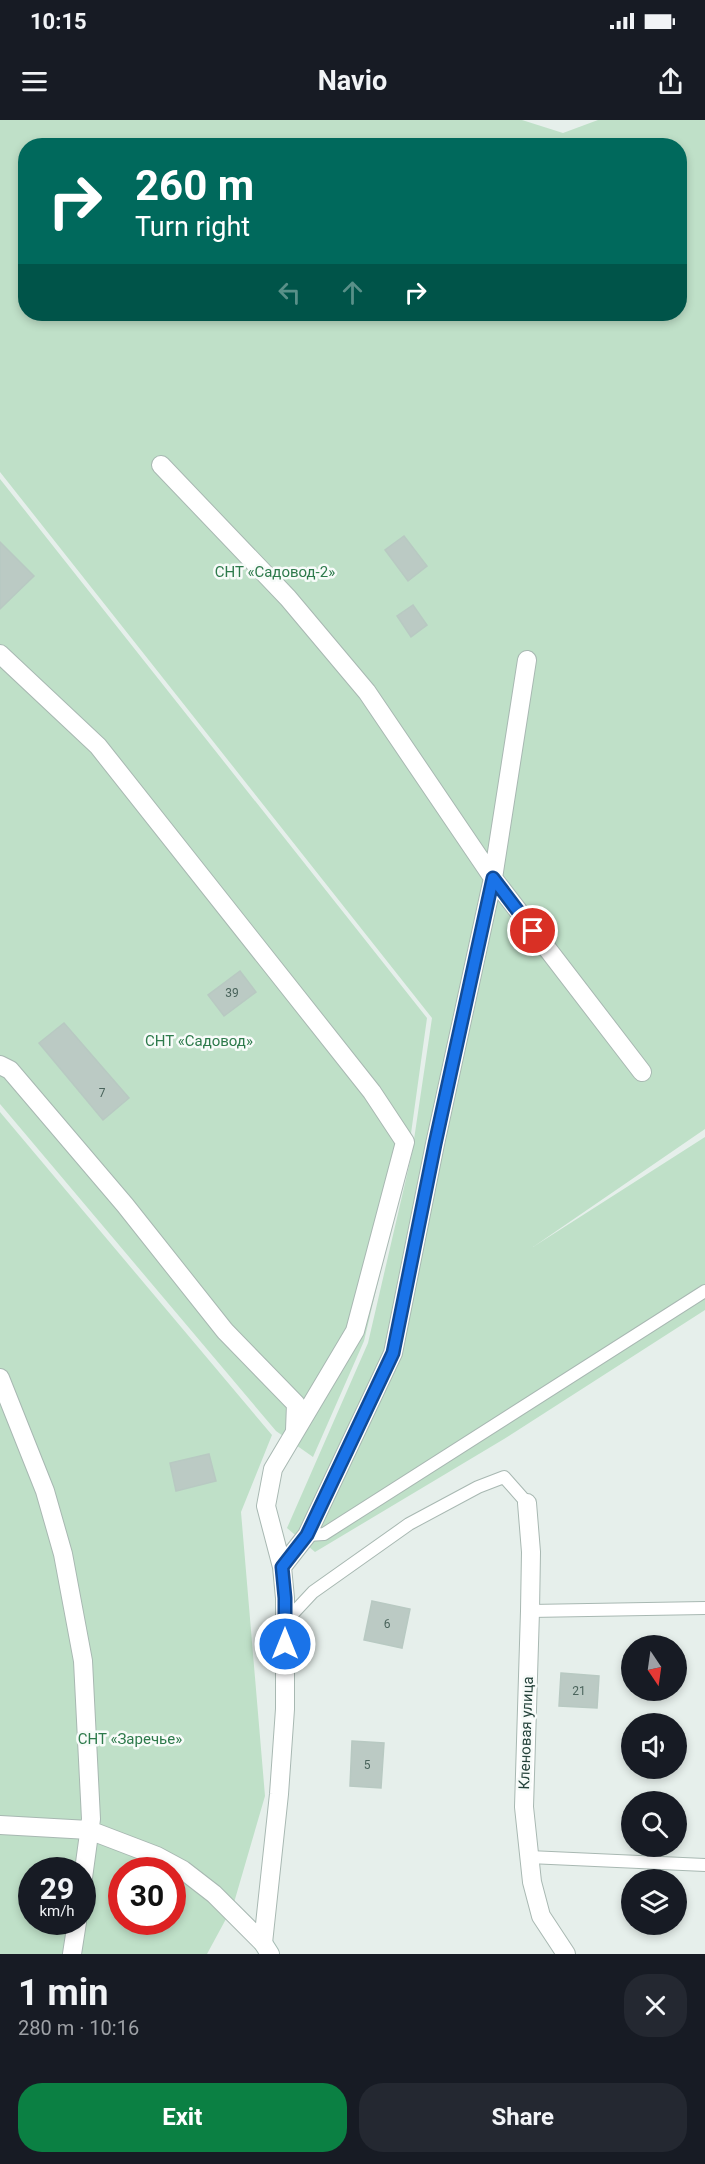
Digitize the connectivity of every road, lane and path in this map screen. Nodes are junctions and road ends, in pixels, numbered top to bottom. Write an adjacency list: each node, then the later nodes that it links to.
1 (160, 465): 4 (street)
2 (0, 654): 9 (street)
3 (526, 660): 4 (street)
4 (493, 878): 6 (street); 11 (street)
5 (0, 1065): 9 (street)
6 (642, 1072)
7 (705, 1291): 11 (lane)
8 (0, 1378): 17 (street)
9 (295, 1436): 12 (street)
10 (526, 1503): 14 (street, Кленовая улица); 15 (lane)
11 (307, 1535): 12 (street)
12 (282, 1567): 15 (street)
13 (705, 1608): 14 (lane)
14 (530, 1611): 19 (street, Кленовая улица)
15 (285, 1622): 22 (street)
16 (0, 1825): 17 (street)
17 (89, 1830): 18 (street); 22 (street)
18 (86, 1857)
19 (529, 1857): 20 (lane); 24 (street, Кленовая улица)
20 (705, 1865)
21 (75, 1935): 23 (street)
22 (267, 1949)
23 (72, 1954)
24 (566, 1954)

